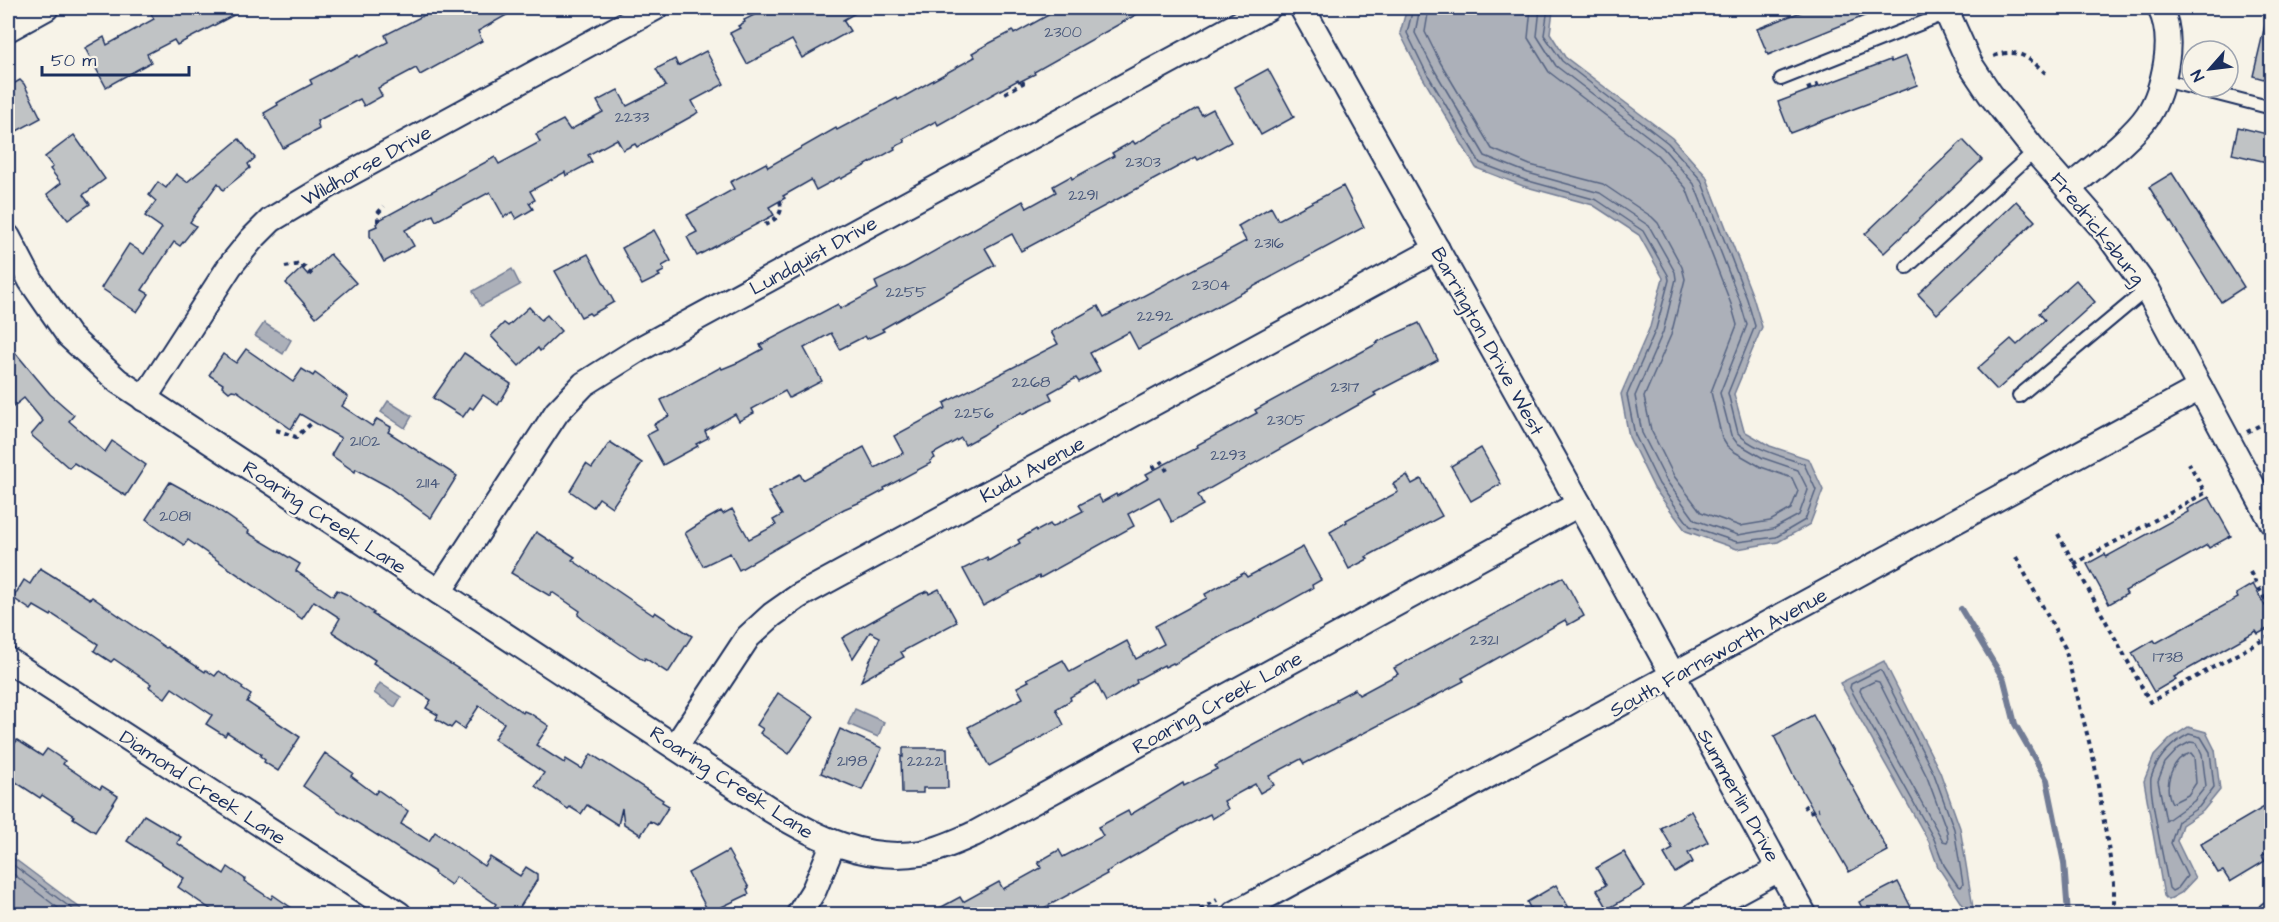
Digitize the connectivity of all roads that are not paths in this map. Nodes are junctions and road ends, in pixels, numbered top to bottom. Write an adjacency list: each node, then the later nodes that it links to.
1 (46, 8): 7 (street)
2 (655, 8): 19 (street, Wildhorse Drive)
3 (1268, 8): 22 (street, Lundquist Drive)
4 (1302, 8): 14 (street, Barrington Drive West)
5 (2160, 8): 9 (street)
6 (1946, 10): 8 (lane); 11 (street, Fredricksburg)
7 (8, 29)
8 (1781, 79)
9 (2163, 80): 10 (lane); 12 (street)
10 (2271, 108)
11 (2035, 151): 12 (street, Fredricksburg); 15 (lane)
12 (2069, 189): 16 (street, Fredricksburg)
13 (8, 237): 19 (street, Roaring Creek Lane)
14 (1437, 249): 20 (street, Barrington Drive West); 25 (street, Kudu Avenue)
15 (1907, 267)
16 (2147, 289): 17 (street, Fredricksburg); 18 (lane)
17 (2200, 388): 21 (street, Fredricksburg); 24 (street, South Farnsworth Avenue)
18 (2019, 396)
19 (144, 399): 22 (street, Roaring Creek Lane)
20 (1579, 504): 24 (street, Barrington Drive West); 26 (street, Roaring Creek Lane)
21 (2271, 522)
22 (439, 592): 25 (street, Roaring Creek Lane)
23 (8, 660): 28 (street, Diamond Creek Lane)
24 (1674, 676): 27 (street, Summerlin Drive); 30 (street, South Farnsworth Avenue)
25 (676, 746): 26 (street, Roaring Creek Lane)
26 (833, 844): 29 (street)
27 (1779, 869): 31 (street); 32 (street, Summerlin Drive)
28 (399, 915)
29 (799, 915)
30 (1234, 915)
31 (1696, 915)
32 (1804, 915)

